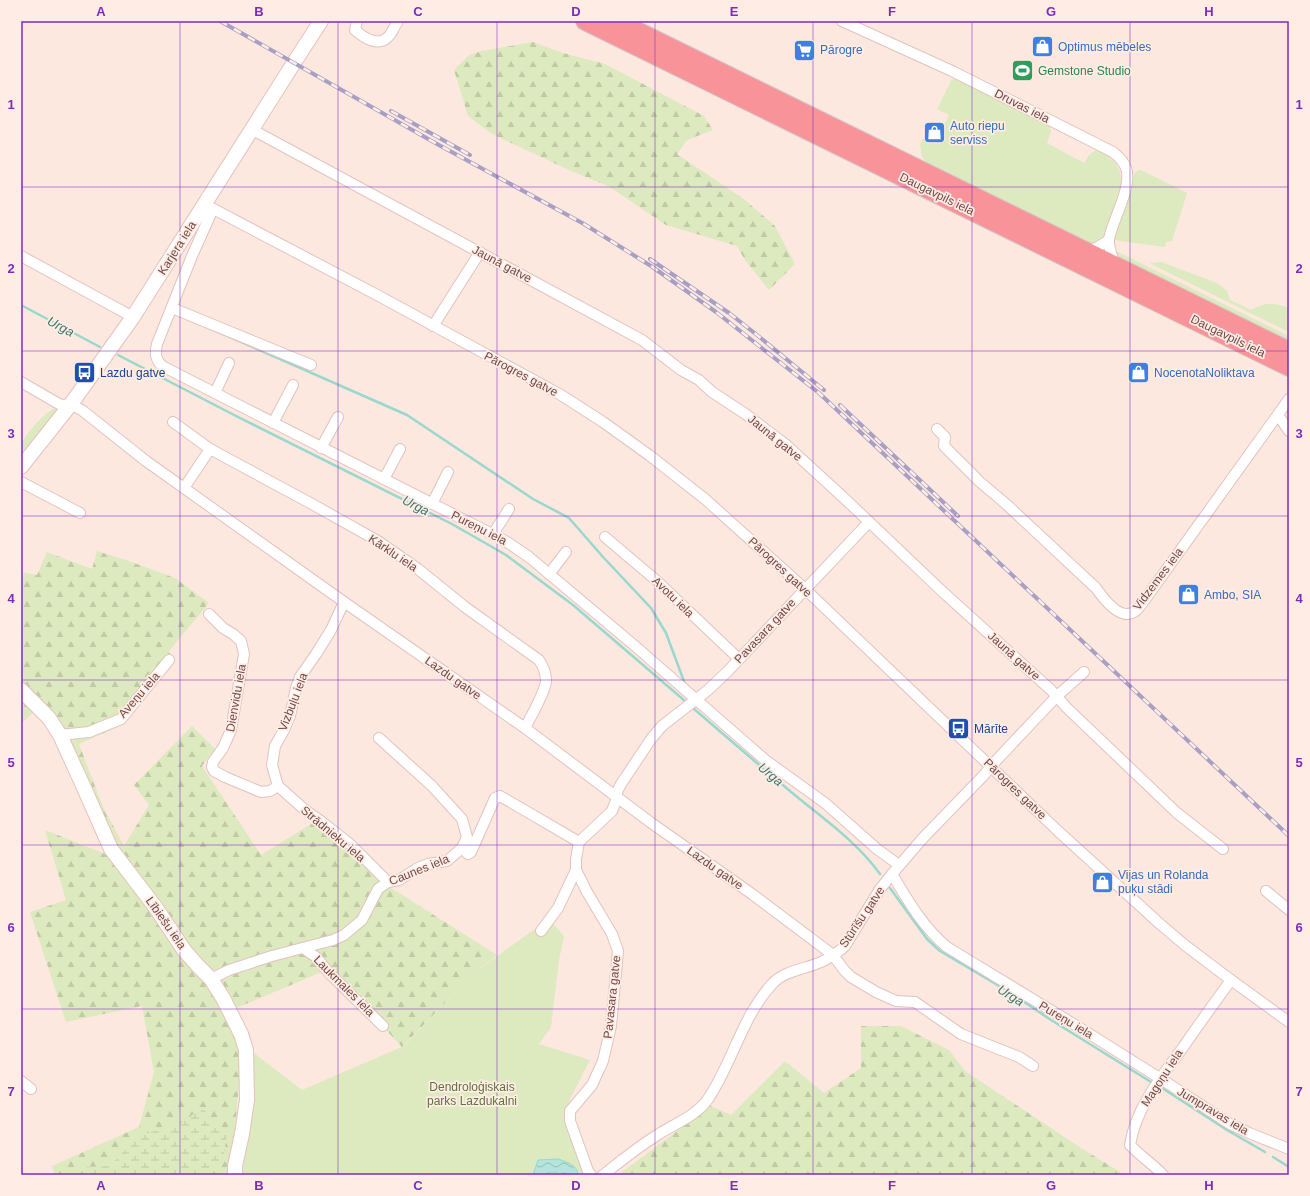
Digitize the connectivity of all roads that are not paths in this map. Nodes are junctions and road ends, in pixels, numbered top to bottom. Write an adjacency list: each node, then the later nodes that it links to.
1 (322, 21): 7 (street, Karjera iela)
2 (357, 21): 3 (street)
3 (397, 21)
4 (585, 21): 20 (highway, Daugavpils iela)
5 (616, 21): 10 (highway, Daugavpils iela)
6 (842, 21): 9 (street, Druvas iela)
7 (251, 129): 8 (street, Karjera iela); 11 (street, Jaunā gatve)
8 (208, 207): 14 (street); 15 (street, Karjera iela); 16 (street, Pārogres gatve)
9 (1109, 240): 10 (street); 13 (street)
10 (1085, 251): 13 (highway, Daugavpils iela)
11 (480, 252): 16 (street); 43 (street, Jaunā gatve)
12 (21, 256): 15 (street)
13 (1116, 266): 17 (highway, Daugavpils iela)
14 (172, 308): 19 (street); 23 (street, Pureņu iela)
15 (133, 317): 25 (street, Karjera iela)
16 (433, 326): 48 (street, Pārogres gatve)
17 (1289, 351)
18 (229, 363): 23 (street)
19 (311, 365)
20 (1289, 367)
21 (21, 382): 25 (street, Lazdu gatve)
22 (293, 385): 29 (street)
23 (215, 393): 29 (street, Pureņu iela)
24 (1289, 399): 26 (street, Vidzemes iela)
25 (70, 404): 35 (street, Karjera iela); 39 (street, Lazdu gatve)
26 (1278, 415): 30 (street, Vidzemes iela); 31 (street)
27 (338, 417): 32 (street)
28 (173, 422): 33 (street, Kārklu iela)
29 (273, 423): 32 (street, Pureņu iela)
30 (937, 429)
31 (1289, 431)
32 (321, 448): 37 (street, Pureņu iela)
33 (210, 449): 39 (street); 57 (street, Kārklu iela)
34 (400, 449): 37 (street)
35 (23, 462)
36 (448, 472): 40 (street)
37 (384, 479): 40 (street, Pureņu iela)
38 (21, 482): 42 (street)
39 (184, 488): 49 (street, Lazdu gatve)
40 (432, 504): 44 (street, Pureņu iela)
41 (509, 510): 44 (street)
42 (80, 514)
43 (869, 522): 48 (street, Pavasara gatve); 55 (street, Jaunā gatve)
44 (493, 534): 47 (street, Pureņu iela)
45 (605, 537): 51 (street, Avotu iela)
46 (566, 552): 47 (street)
47 (549, 574): 56 (street, Pureņu iela)
48 (805, 589): 51 (street, Pavasara gatve); 60 (street, Pārogres gatve)
49 (344, 602): 57 (street, Lazdu gatve); 61 (street, Vizbuļu iela)
50 (209, 614): 61 (street, Dienvidu iela)
51 (739, 659): 56 (street, Pavasara gatve)
52 (169, 660): 58 (street, Aveņu iela)
53 (1084, 672): 55 (street, Stūrīšu gatve)
54 (21, 690): 58 (street, Lībiešu iela)
55 (1057, 696): 60 (street, Stūrīšu gatve); 65 (street, Jaunā gatve)
56 (694, 701): 62 (street, Pavasara gatve); 66 (street, Pureņu iela)
57 (525, 728): 62 (street, Lazdu gatve)
58 (60, 735): 75 (street, Lībiešu iela)
59 (378, 738): 64 (street, Caunes iela)
60 (991, 766): 66 (street, Stūrīšu gatve); 76 (street, Pārogres gatve)
61 (278, 786): 69 (street, Strādnieku iela)
62 (617, 798): 63 (street); 74 (street, Lazdu gatve)
63 (579, 842): 64 (street); 67 (street)
64 (462, 848): 69 (street, Caunes iela)
65 (1223, 849)
66 (899, 865): 68 (street, Stūrīšu gatve)
67 (576, 870): 72 (street); 85 (street, Pavasara gatve)
68 (892, 874): 74 (street, Stūrīšu gatve); 80 (street, Pureņu iela)
69 (388, 882): 73 (street, Caunes iela)
70 (1266, 891): 71 (street)
71 (1289, 910)
72 (541, 931)
73 (303, 948): 75 (street, Caunes iela); 78 (street, Laukmales iela)
74 (833, 955): 79 (street, Lazdu gatve); 86 (street, Stūrīšu gatve)
75 (211, 979): 84 (street, Lībiešu iela)
76 (1231, 980): 77 (street, Pārogres gatve); 80 (street, Magoņu iela)
77 (1289, 1022)
78 (383, 1026)
79 (1033, 1066)
80 (1160, 1079): 83 (street, Jumpravas iela); 87 (street, Magoņu iela)
81 (21, 1081): 82 (street)
82 (31, 1089)
83 (1289, 1149)
84 (235, 1175)
85 (591, 1175)
86 (603, 1175)
87 (1163, 1175)

